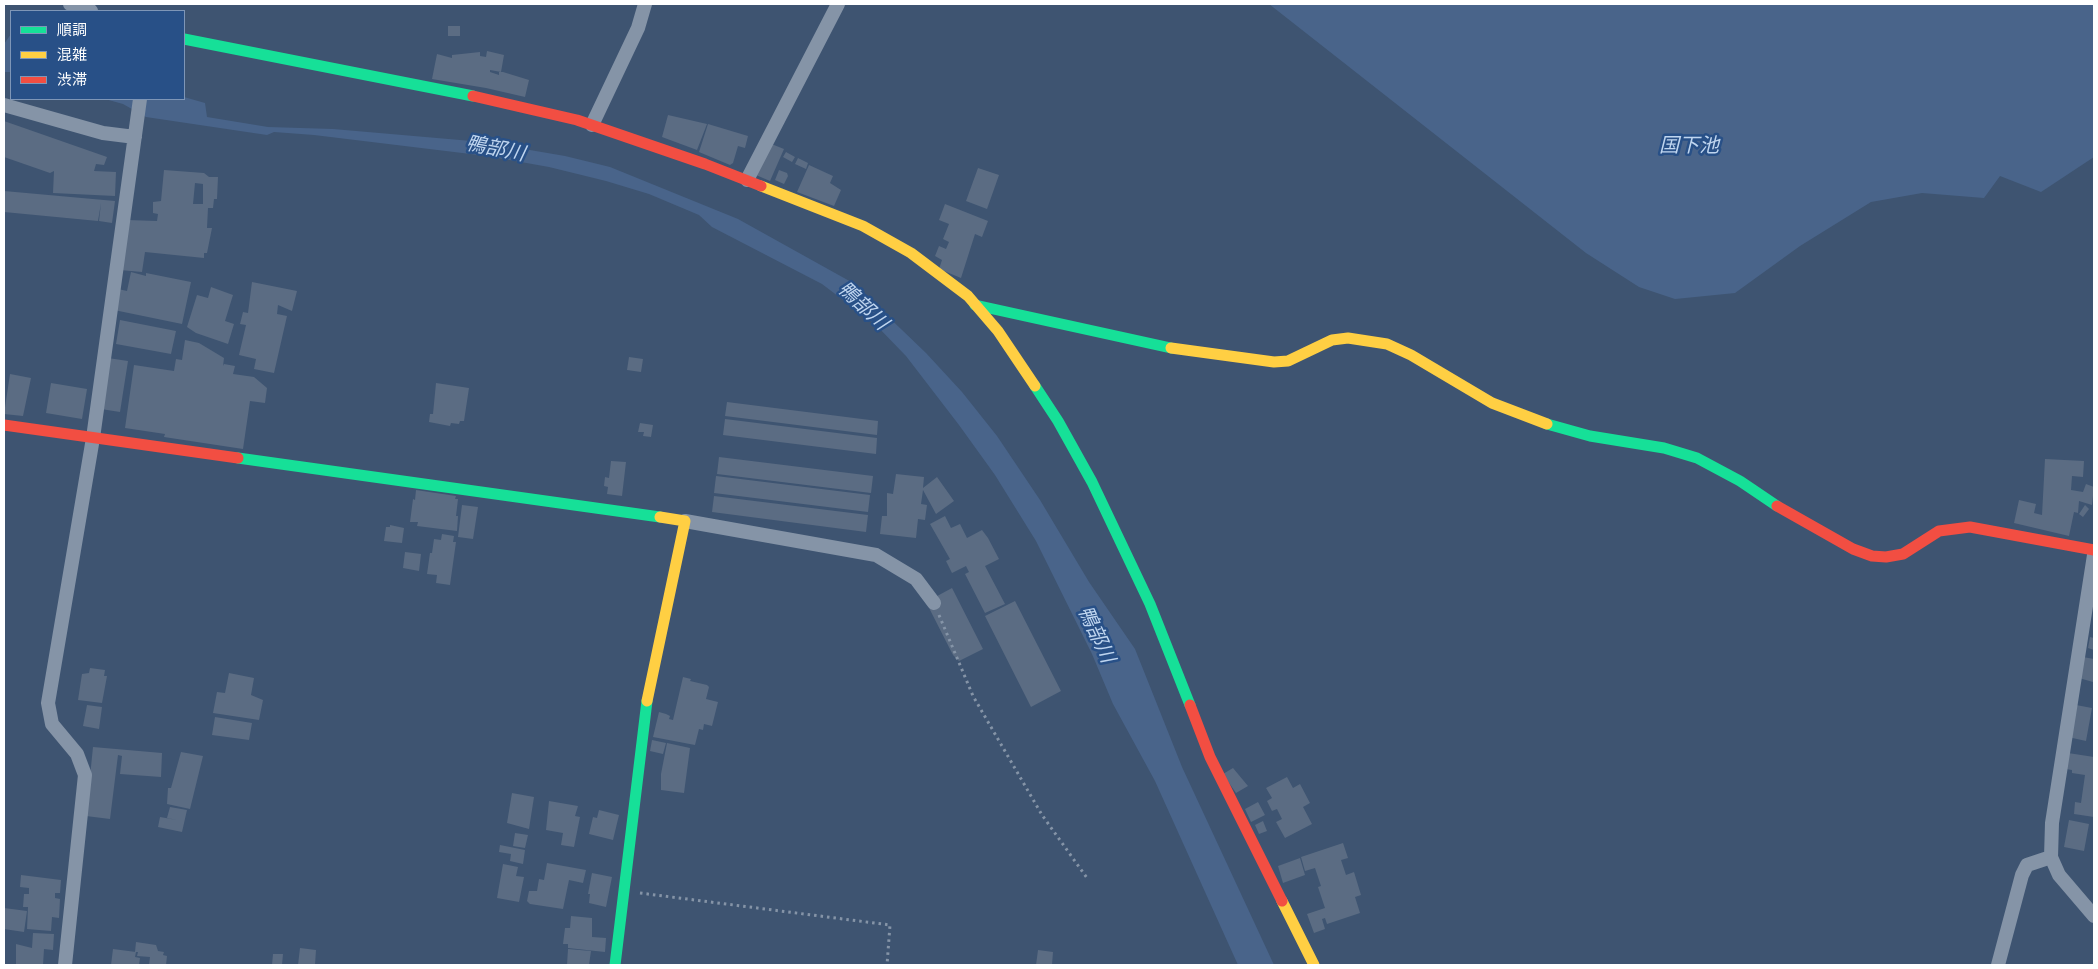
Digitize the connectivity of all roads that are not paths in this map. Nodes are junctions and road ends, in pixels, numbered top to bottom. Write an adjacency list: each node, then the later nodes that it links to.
1 (70, 4): 4 (street)
2 (645, 4): 8 (street)
3 (838, 4): 10 (street)
4 (88, 10)
5 (185, 39): 8 (street)
6 (140, 100): 9 (street)
7 (4, 104): 9 (street)
8 (592, 126): 10 (street)
9 (135, 132): 13 (street)
10 (747, 180): 11 (street)
11 (976, 305): 15 (street); 22 (street)
12 (4, 425): 13 (street)
13 (93, 438): 14 (street); 20 (street)
14 (685, 521): 17 (street); 21 (street)
15 (2094, 550)
16 (2094, 555): 18 (street)
17 (934, 603)
18 (2051, 857): 19 (street); 23 (street)
19 (2094, 916)
20 (65, 965)
21 (615, 965)
22 (1314, 965)
23 (1998, 965)

